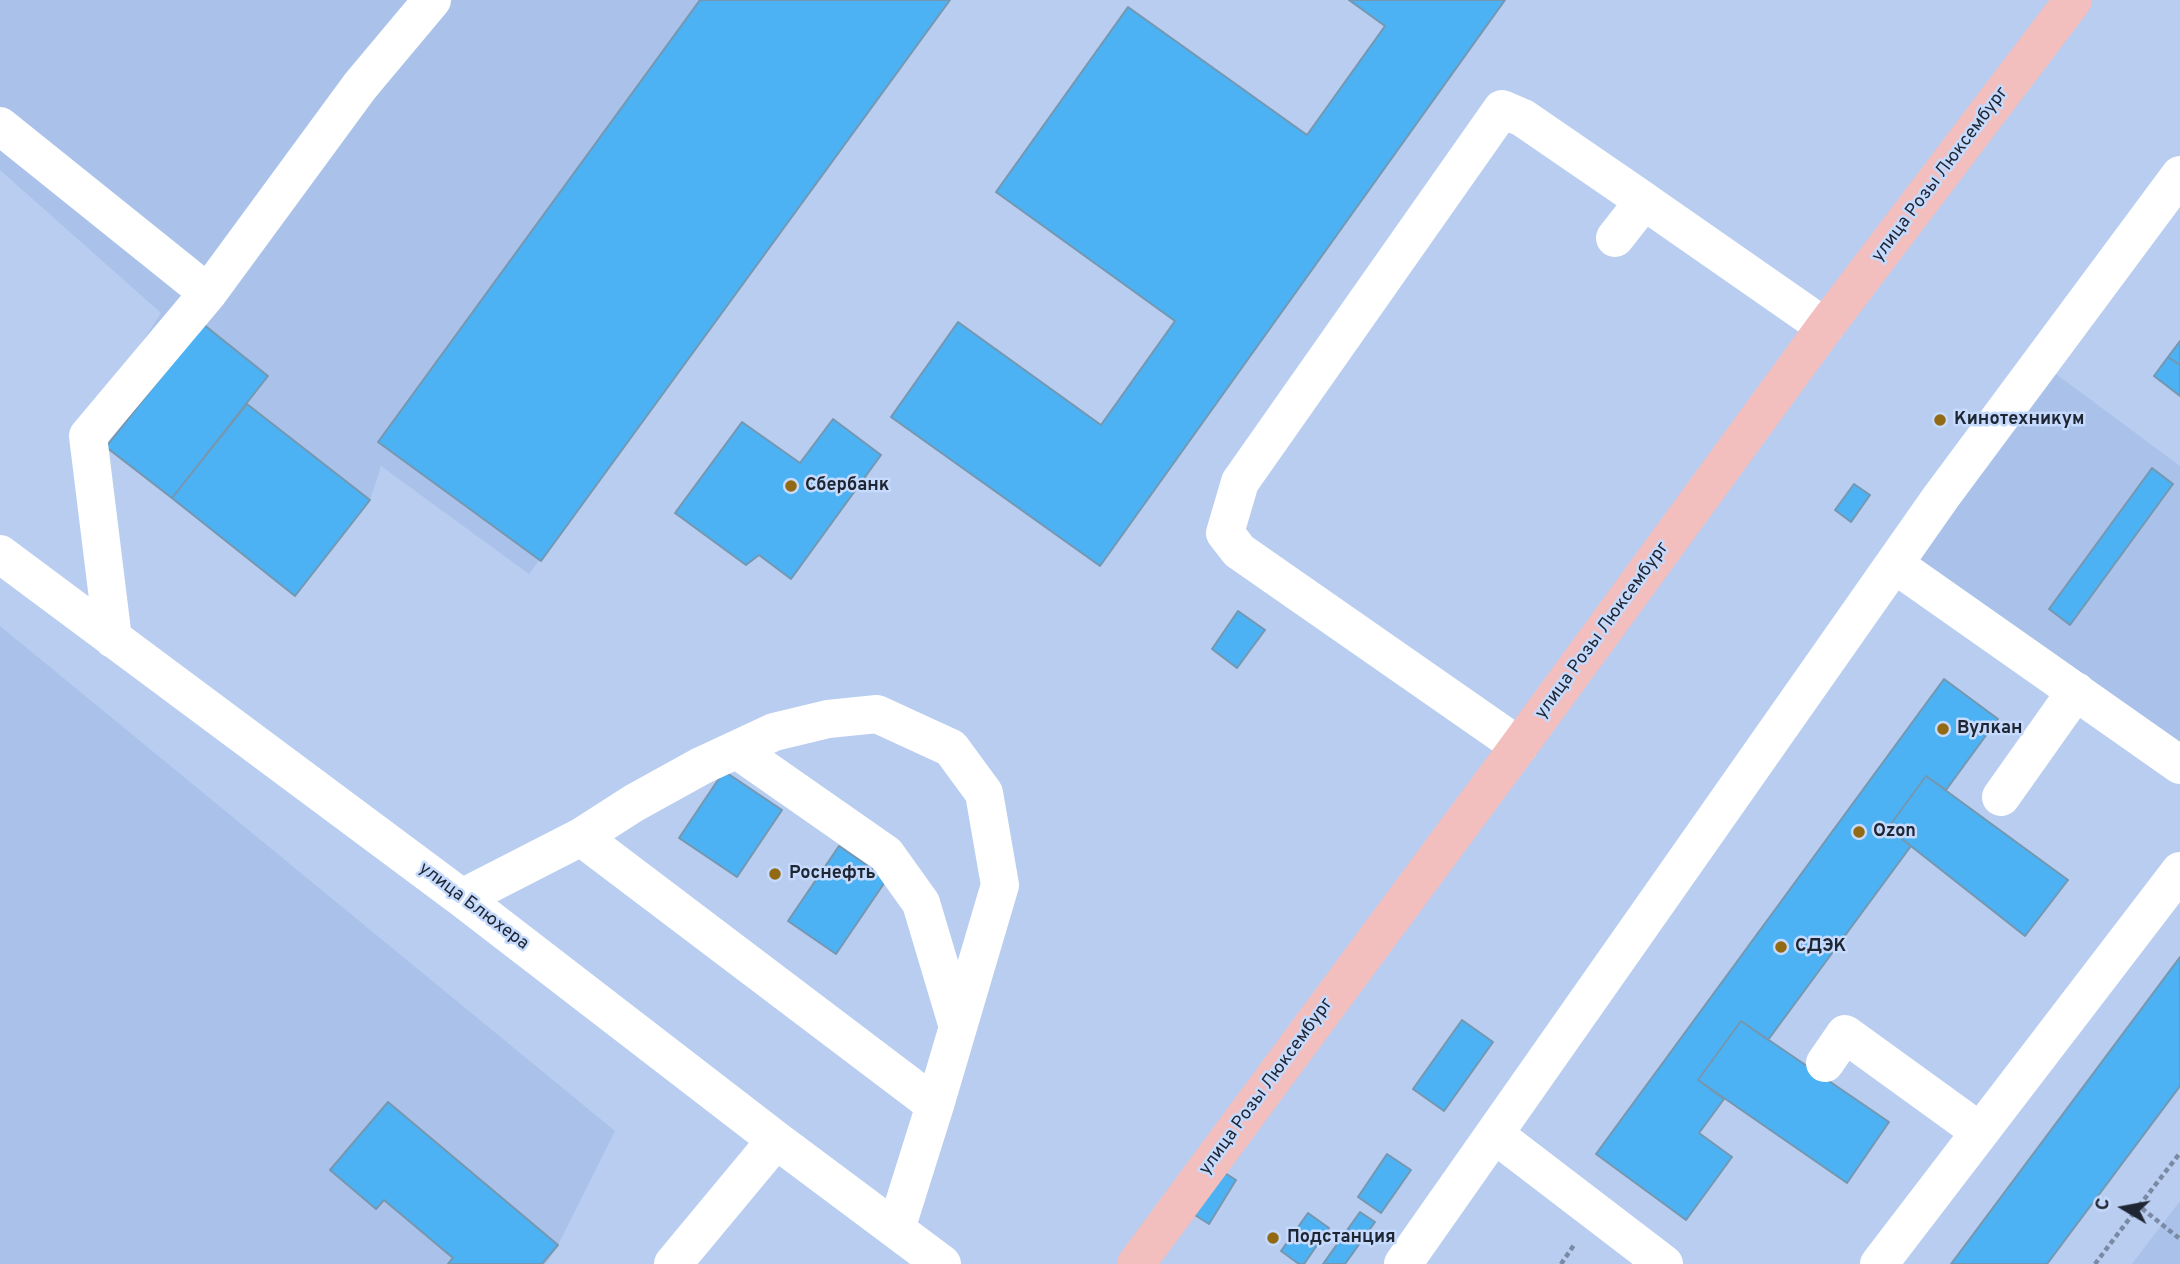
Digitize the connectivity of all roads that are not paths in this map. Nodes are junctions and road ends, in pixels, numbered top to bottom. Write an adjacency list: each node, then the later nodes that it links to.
1 (432, 0): 7 (street)
2 (2073, 0): 8 (main road, улица Розы Люксембург)
3 (0, 126): 7 (street)
4 (2180, 175): 10 (street)
5 (1644, 201): 6 (street); 8 (street); 13 (street)
6 (1615, 238)
7 (208, 293): 11 (street)
8 (1825, 327): 13 (main road, улица Розы Люксембург)
9 (0, 554): 11 (street, улица Блюхера)
10 (1894, 564): 12 (street); 24 (street)
11 (113, 639): 19 (street, улица Блюхера)
12 (2076, 691): 15 (street); 16 (street)
13 (1520, 746): 29 (main road, улица Розы Люксембург)
14 (737, 750): 17 (street); 20 (street); 20 (street)
15 (2180, 765)
16 (2001, 797)
17 (581, 837): 19 (street); 22 (street)
18 (2180, 871): 23 (street)
19 (462, 898): 25 (street, улица Блюхера)
20 (958, 1027): 22 (street)
21 (1825, 1062): 23 (street)
22 (935, 1105): 26 (street)
23 (1979, 1131): 32 (street)
24 (1494, 1134): 30 (street); 31 (street)
25 (776, 1140): 26 (street, улица Блюхера); 27 (street)
26 (896, 1229): 28 (street, улица Блюхера)
27 (673, 1264)
28 (943, 1264)
29 (1136, 1264)
30 (1403, 1264)
31 (1664, 1264)
32 (1879, 1264)

